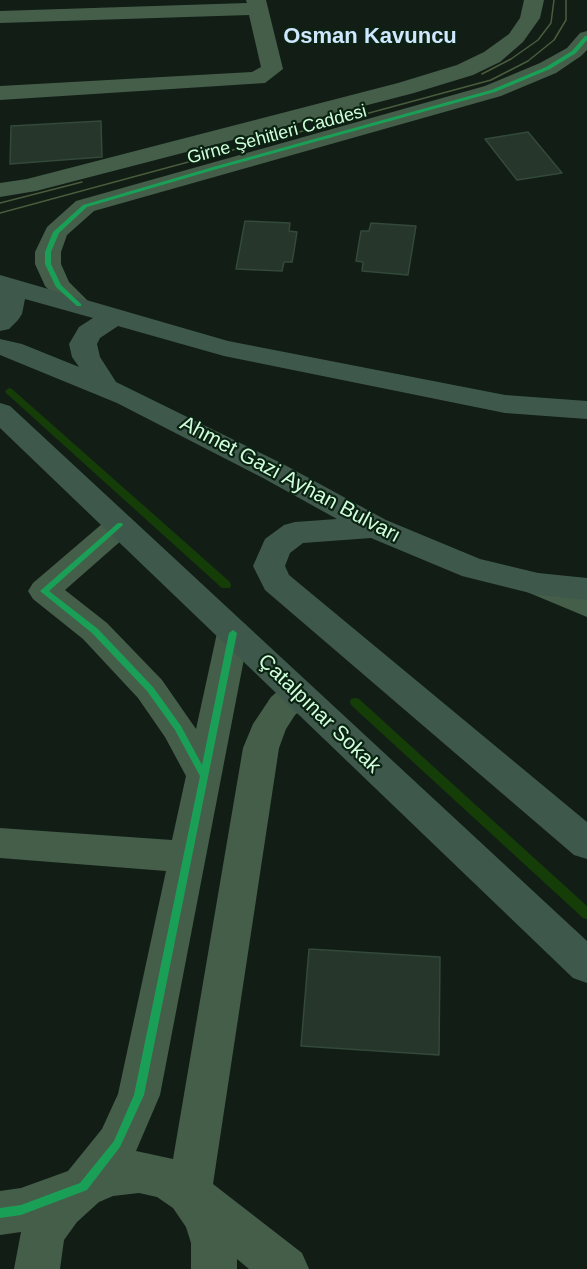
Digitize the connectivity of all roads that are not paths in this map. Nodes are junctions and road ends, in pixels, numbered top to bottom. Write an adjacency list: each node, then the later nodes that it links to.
1 (534, 0): 6 (street, Girne Şehitleri Caddesi)
2 (257, 4): 3 (street); 5 (street)
3 (0, 17)
4 (587, 38): 8 (street, Girne Şehitleri Caddesi)
5 (0, 93)
6 (0, 190)
7 (0, 283): 8 (main road); 10 (main road)
8 (79, 305): 9 (main road)
9 (114, 316): 12 (main road); 13 (main road)
10 (0, 323)
11 (0, 347): 12 (main road, Ahmet Gazi Ayhan Bulvarı)
12 (105, 387): 16 (main road, Ahmet Gazi Ayhan Bulvarı)
13 (587, 410)
14 (0, 411): 15 (main road, Çatalpınar Sokak)
15 (120, 525): 20 (main road, Çatalpınar Sokak); 22 (street)
16 (375, 527): 17 (main road, Ahmet Gazi Ayhan Bulvarı); 24 (main road)
17 (538, 584): 18 (main road, Ahmet Gazi Ayhan Bulvarı); 19 (street)
18 (587, 589)
19 (587, 604)
20 (233, 633): 21 (main road, Çatalpınar Sokak); 22 (street)
21 (297, 694): 26 (main road, Çatalpınar Sokak); 28 (street)
22 (204, 776): 25 (street)
23 (0, 843): 25 (street)
24 (587, 844)
25 (188, 857): 27 (street)
26 (587, 966)
27 (83, 1187): 28 (street); 29 (street); 30 (street)
28 (189, 1194): 31 (street); 32 (street)
29 (0, 1213)
30 (37, 1269)
31 (213, 1269)
32 (286, 1269)

